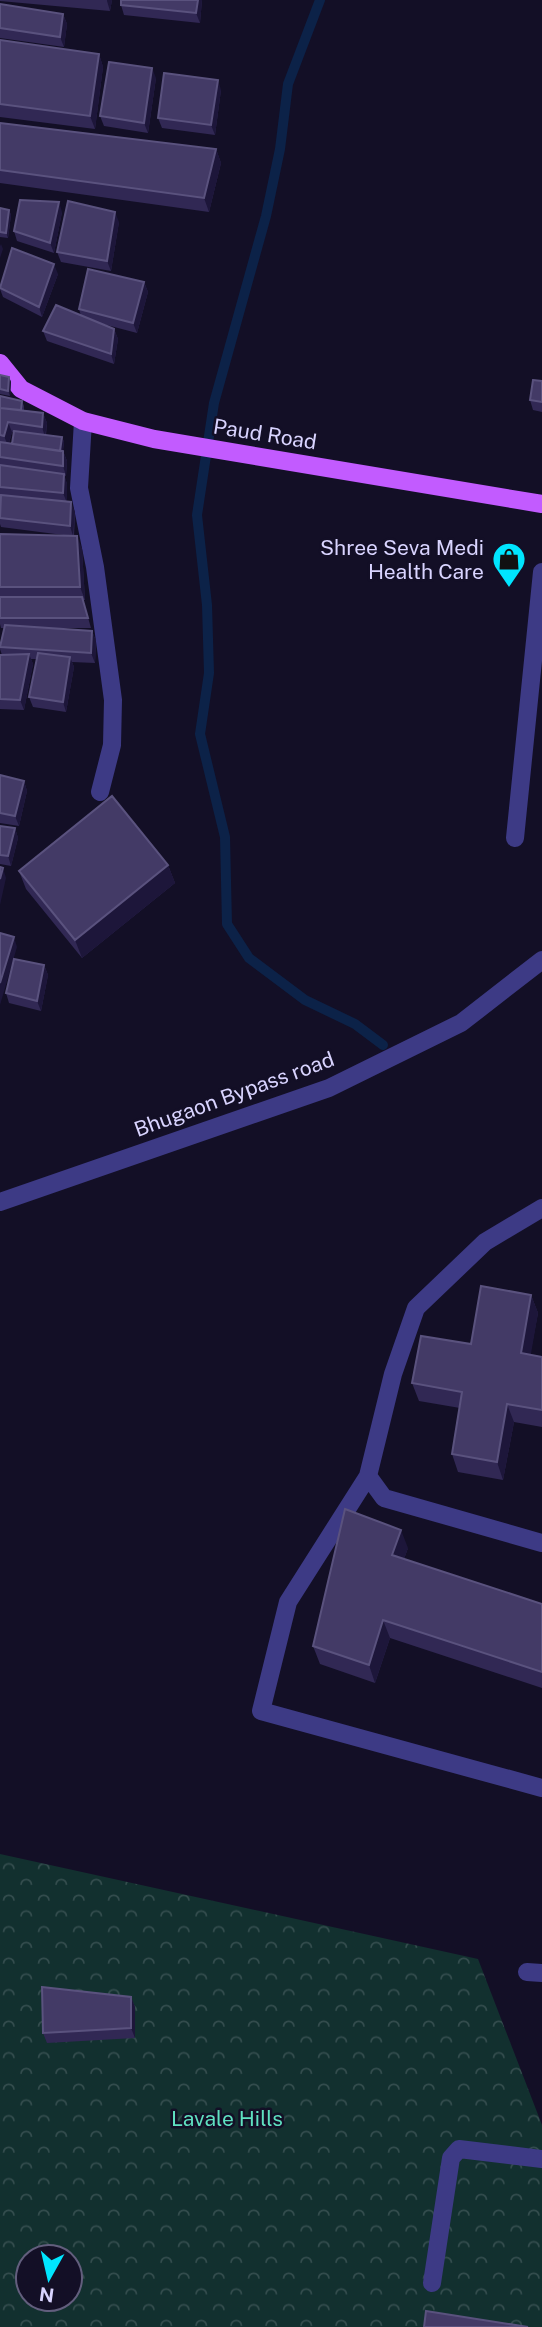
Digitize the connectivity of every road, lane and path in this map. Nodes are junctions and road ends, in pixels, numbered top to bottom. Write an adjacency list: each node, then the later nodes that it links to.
1 (0, 363): 2 (main road, Paud Road)
2 (83, 421): 3 (main road, Paud Road); 5 (street)
3 (542, 503)
4 (542, 572): 6 (street)
5 (100, 792)
6 (514, 838)
7 (542, 960): 8 (street, Bhugaon Bypass road)
8 (0, 1202)
9 (542, 1208): 10 (street)
10 (368, 1476): 11 (street); 12 (street)
11 (542, 1543)
12 (542, 1788)
13 (542, 2159): 14 (street)
14 (432, 2283)

